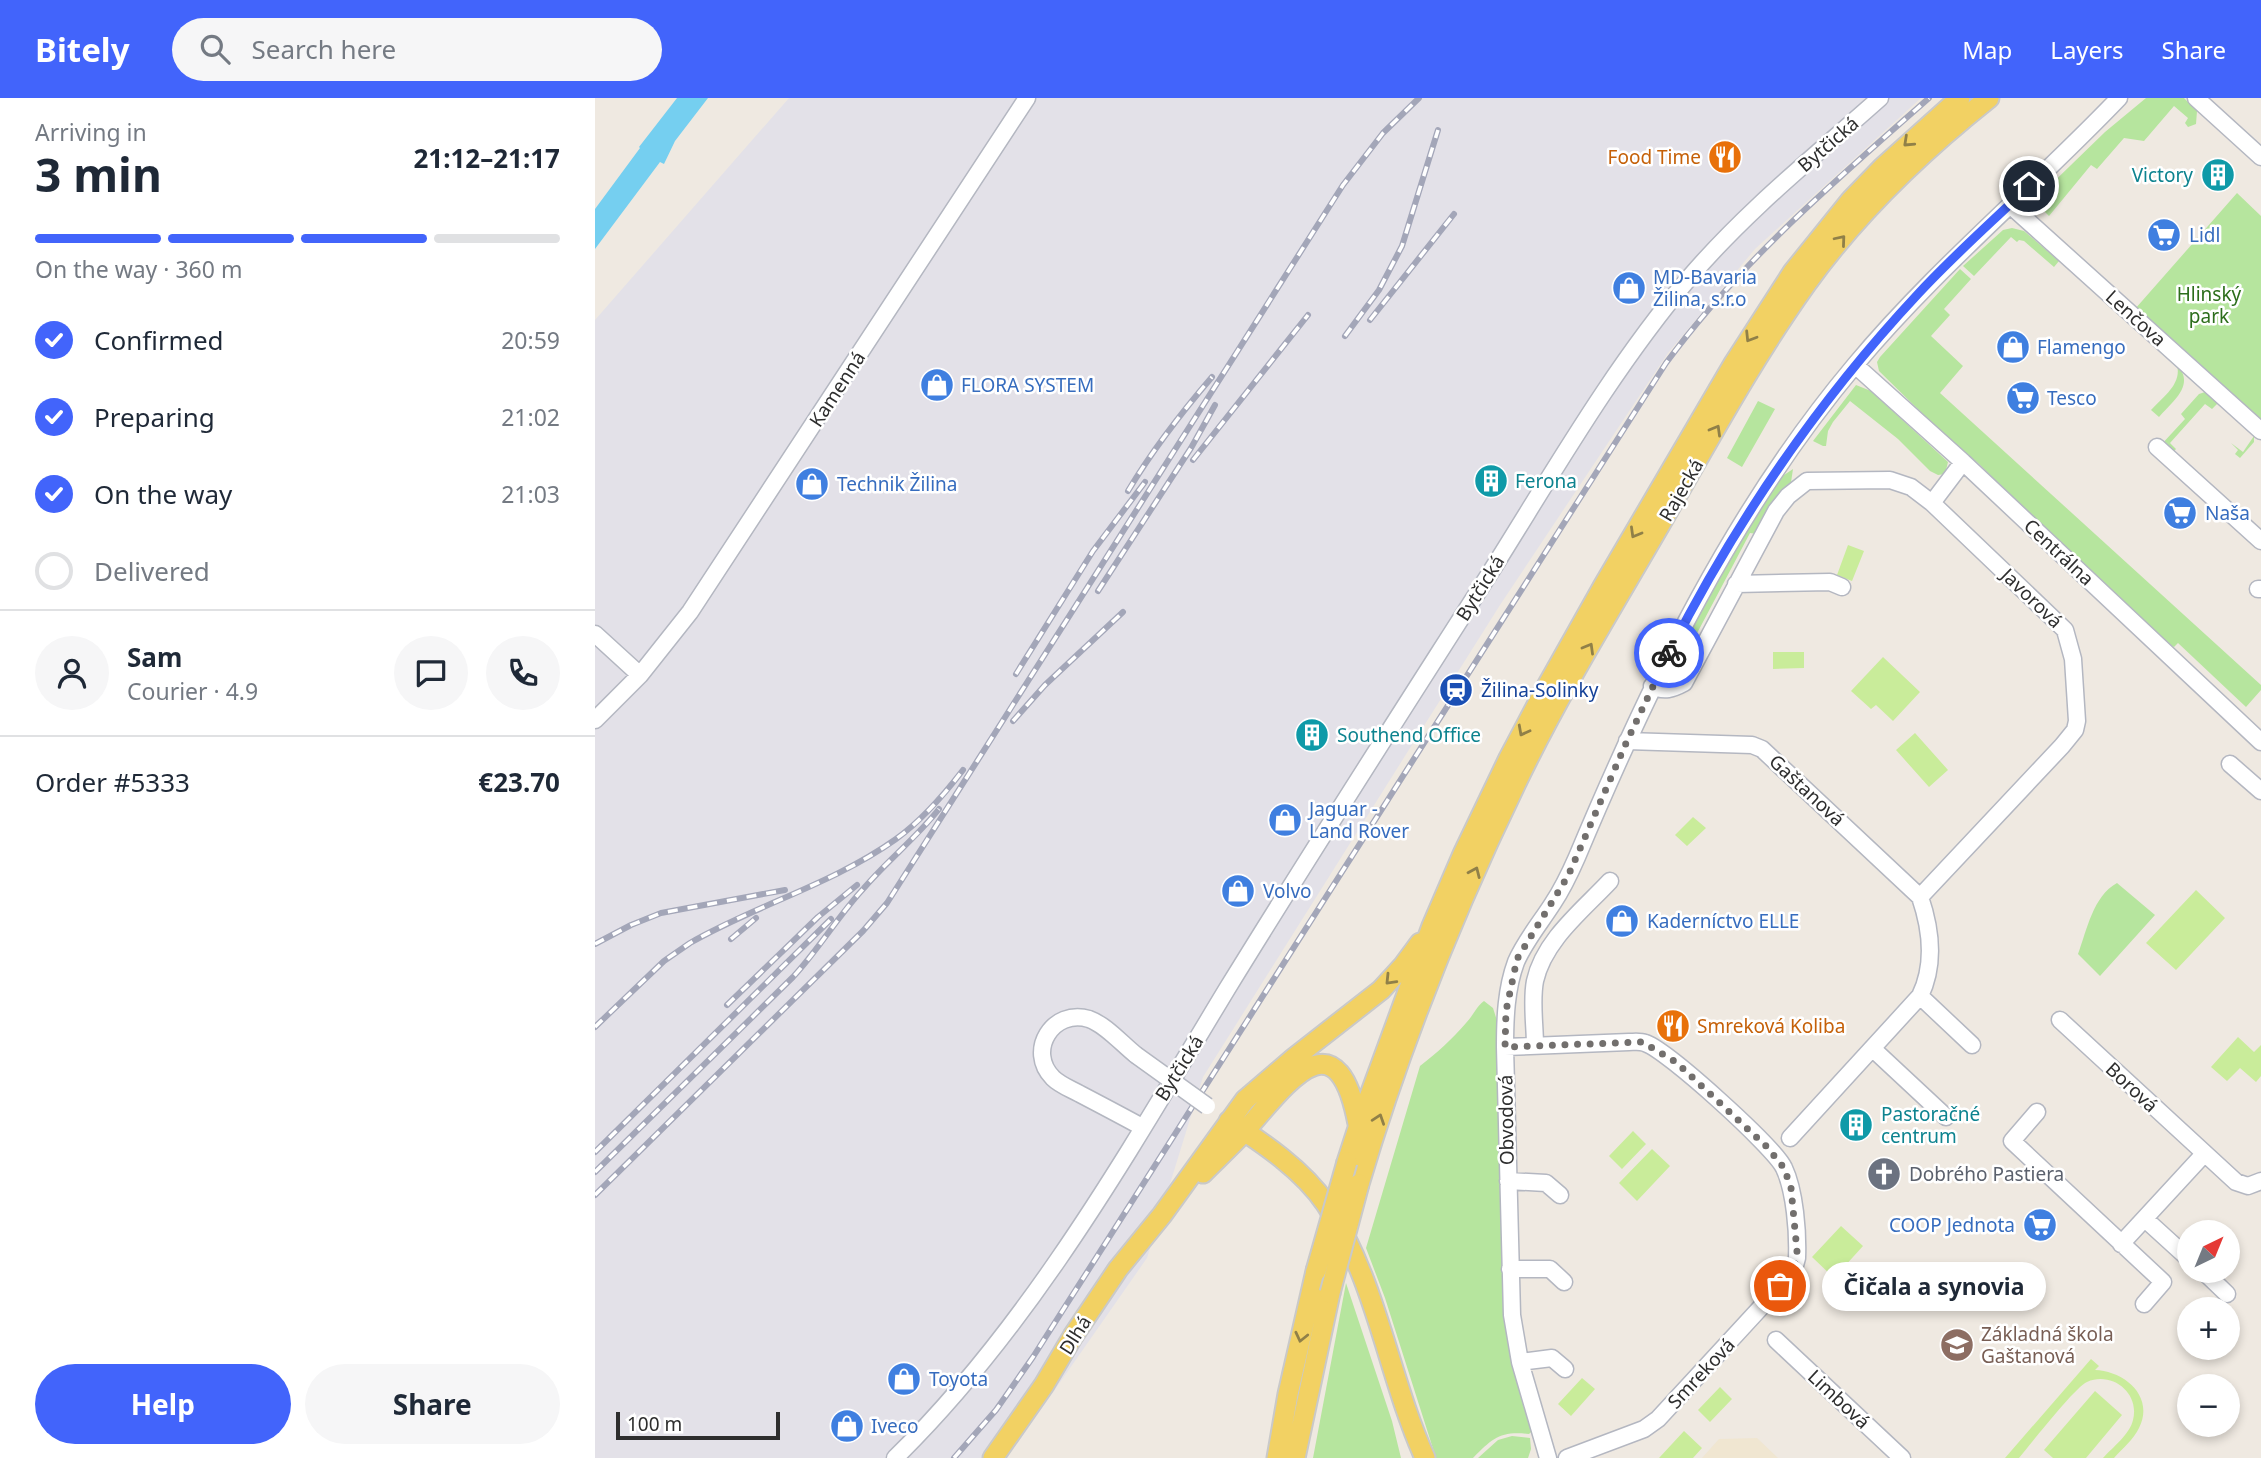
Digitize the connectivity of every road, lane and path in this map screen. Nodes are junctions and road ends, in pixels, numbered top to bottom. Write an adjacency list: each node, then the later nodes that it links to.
1 (1027, 98): 18 (street, Kamenná)
2 (1880, 98): 38 (street, Bytčická)
3 (1960, 98): 27 (main road, Rajecká, one-way to 27)
4 (1989, 98): 27 (main road, Rajecká, one-way to 4)
5 (2119, 98): 8 (street, Obvodová)
6 (2196, 98): 7 (street)
7 (2261, 158)
8 (2010, 205): 9 (street, Obvodová); 10 (street, Lenčova)
9 (1855, 365): 12 (street, Centrálna); 19 (street, Obvodová)
10 (2261, 431)
11 (2157, 447): 14 (street)
12 (1963, 462): 13 (street); 22 (street, Centrálna)
13 (1932, 502): 15 (street, Javorová); 26 (street, Javorová)
14 (2261, 541)
15 (1736, 584): 16 (street); 19 (street, Javorová)
16 (1842, 587)
17 (595, 634): 18 (street)
18 (640, 675): 20 (street, Kamenná)
19 (1652, 686): 21 (street, Obvodová)
20 (595, 720)
21 (1627, 741): 26 (street, Gaštanová); 32 (street, Obvodová)
22 (2261, 742)
23 (2231, 764): 24 (street)
24 (2261, 791)
25 (1610, 881): 31 (street)
26 (1920, 897): 28 (street)
27 (1440, 930): 36 (main road); 37 (main road, one-way to 37); 59 (main road, one-way to 27, bridge)
28 (1920, 996): 30 (street); 33 (street)
29 (2060, 1020): 40 (street, Borová)
30 (1972, 1045)
31 (1535, 1046): 32 (street, Smreková); 61 (street, Smreková)
32 (1505, 1047): 41 (street, Obvodová)
33 (1873, 1049): 35 (street); 39 (street)
34 (2037, 1112): 45 (street)
35 (1947, 1117)
36 (1359, 1125): 37 (main road); 58 (main road, one-way to 58, bridge)
37 (1237, 1126): 38 (street, bridge); 55 (main road); 57 (main road, Dlhá)
38 (1142, 1127): 56 (street, Bytčická)
39 (1790, 1138)
40 (2204, 1154): 42 (street, Borová); 44 (street)
41 (1508, 1181): 43 (street); 47 (street, Obvodová)
42 (2261, 1181)
43 (1560, 1195)
44 (2145, 1219): 45 (street); 46 (street)
45 (2121, 1244): 51 (street)
46 (2177, 1248)
47 (1510, 1269): 48 (street); 53 (street, Obvodová)
48 (1564, 1282)
49 (2216, 1283): 50 (street)
50 (2227, 1294)
51 (2144, 1304)
52 (1776, 1340): 62 (street, Limbová)
53 (1520, 1362): 54 (street); 60 (street, Obvodová)
54 (1565, 1369)
55 (1420, 1454)
56 (895, 1458)
57 (993, 1458)
58 (1277, 1458)
59 (1295, 1458)
60 (1548, 1458)
61 (1567, 1458)
62 (1902, 1458)

